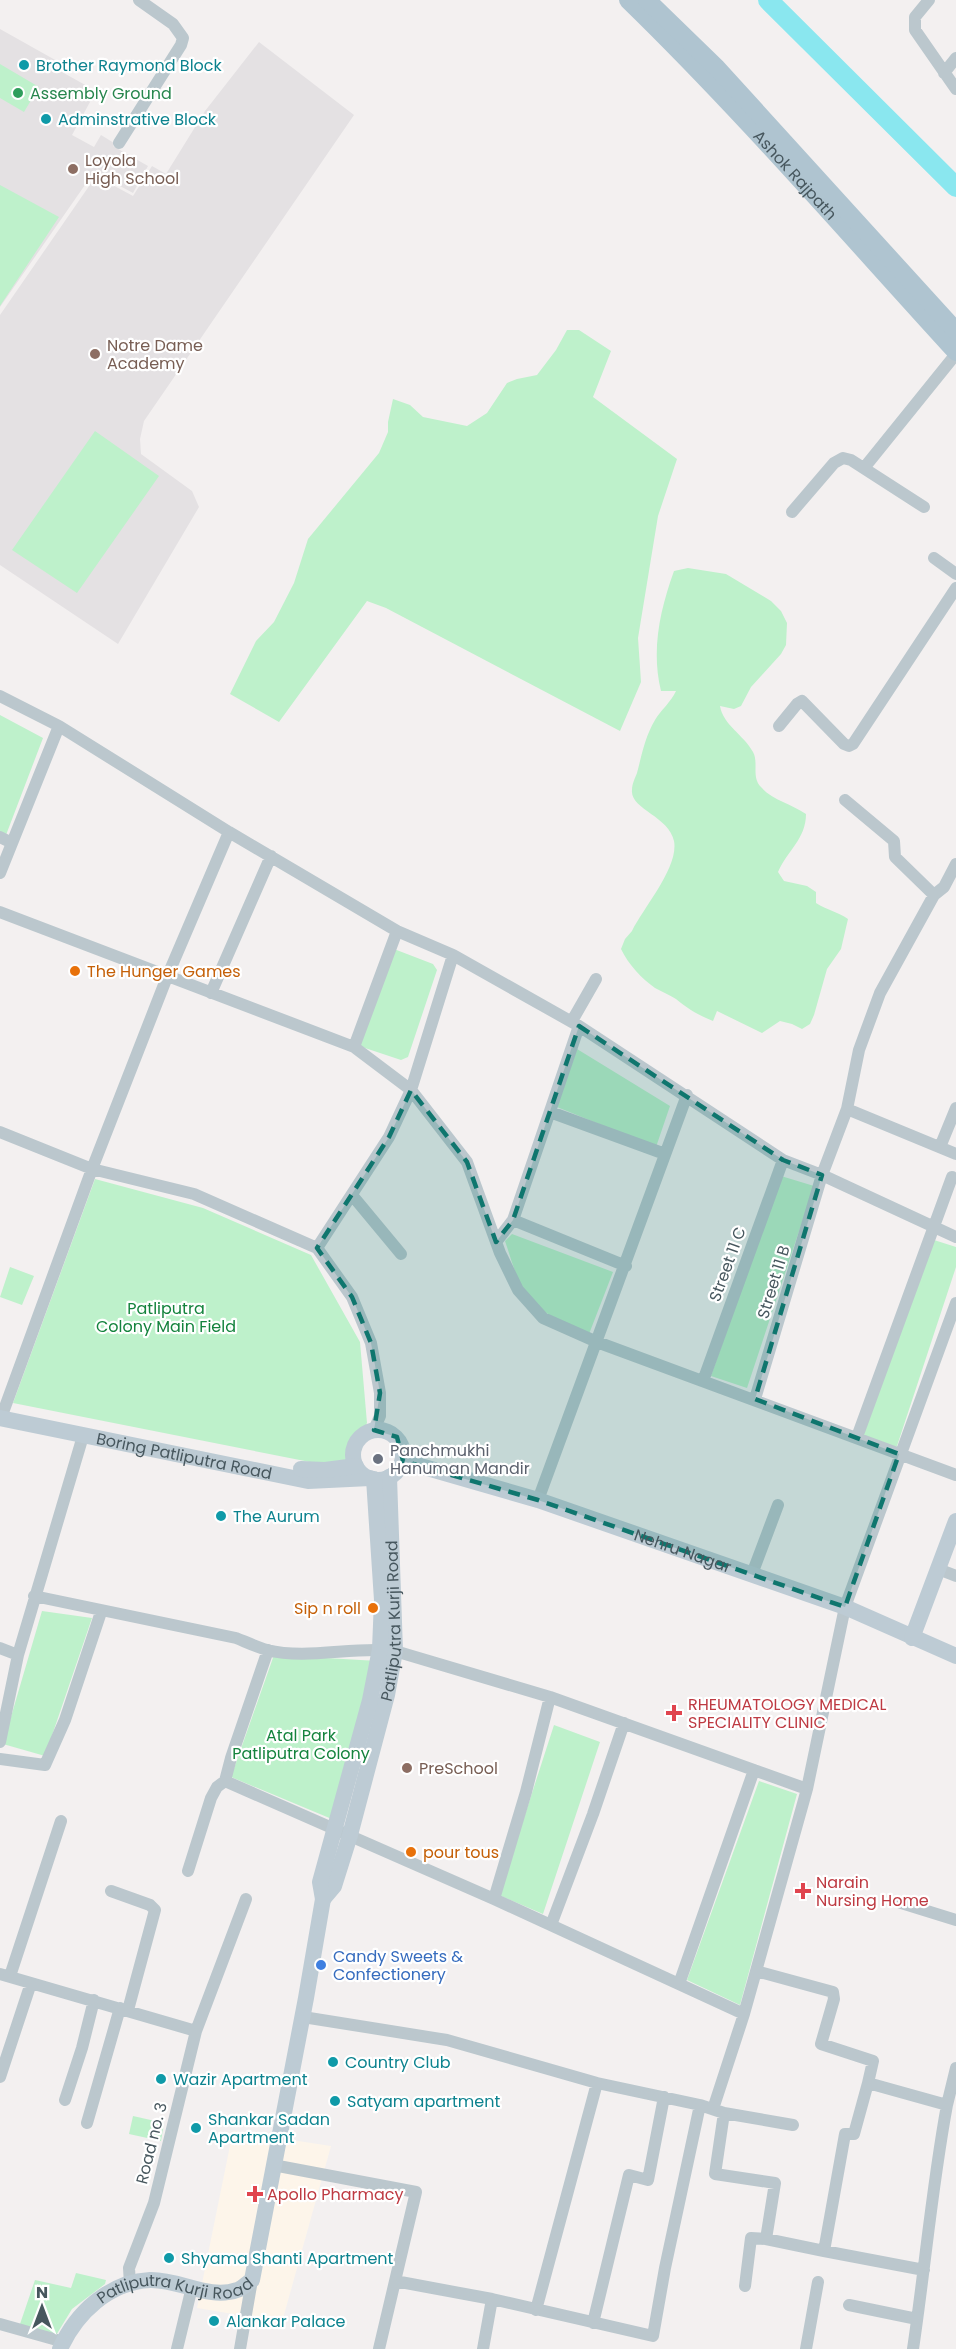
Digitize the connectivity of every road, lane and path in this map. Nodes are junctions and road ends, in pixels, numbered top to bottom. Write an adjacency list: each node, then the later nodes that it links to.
1 (139, 0): 8 (street)
2 (628, 0): 10 (main road, Ashok Rajpath)
3 (647, 0): 9 (main road, Ashok Rajpath)
4 (929, 0): 6 (street)
5 (956, 58): 6 (street)
6 (944, 73): 7 (street)
7 (956, 88)
8 (119, 142)
9 (956, 332)
10 (956, 353): 11 (street)
11 (864, 468): 12 (street); 13 (street)
12 (924, 507)
13 (792, 512)
14 (934, 558): 15 (street)
15 (956, 574)
16 (956, 588): 19 (street)
17 (0, 696): 18 (street)
18 (59, 726): 21 (street); 22 (street)
19 (779, 726)
20 (845, 800): 26 (street)
21 (229, 832): 23 (street); 30 (street)
22 (6, 840): 25 (street)
23 (271, 856): 28 (street); 32 (street)
24 (956, 864): 26 (street, Street 11 B)
25 (0, 873)
26 (934, 895): 38 (street, Street 11 B)
27 (0, 912): 30 (street)
28 (397, 931): 29 (street); 34 (street)
29 (453, 955): 33 (street); 35 (street)
30 (167, 977): 32 (street); 45 (street)
31 (596, 979): 33 (street)
32 (211, 993): 34 (street)
33 (575, 1024): 36 (street); 39 (street)
34 (354, 1047): 35 (street)
35 (411, 1090): 48 (street); 52 (street)
36 (687, 1095): 42 (street); 44 (street)
37 (956, 1108): 41 (street)
38 (847, 1109): 41 (street); 46 (street, Street 11 B)
39 (550, 1112): 42 (street); 49 (street)
40 (0, 1132): 45 (street)
41 (940, 1147): 43 (street)
42 (665, 1154): 55 (street)
43 (956, 1154)
44 (783, 1160): 46 (street); 58 (street, Street 11 C)
45 (92, 1169): 53 (street); 60 (street)
46 (822, 1175): 50 (street); 59 (street, Street 11 B)
47 (952, 1177): 50 (street)
48 (352, 1195): 53 (street); 54 (street)
49 (513, 1220): 52 (street); 55 (street)
50 (933, 1225): 51 (street); 63 (street)
51 (956, 1236)
52 (496, 1242): 57 (street)
53 (317, 1248): 61 (street)
54 (400, 1254)
55 (626, 1266): 57 (street)
56 (956, 1303): 65 (street)
57 (597, 1342): 58 (street); 70 (street)
58 (704, 1381): 59 (street)
59 (755, 1400): 63 (street)
60 (1, 1413): 62 (street, Boring Patliputra Road); 64 (street, Boring Patliputra Road)
61 (374, 1430): 66 (street); 67 (street)
62 (82, 1436): 64 (street, Boring Patliputra Road); 76 (street)
63 (857, 1437): 65 (street)
64 (196, 1454): 67 (street, Boring Patliputra Road); 69 (street, Boring Patliputra Road)
65 (899, 1454): 68 (street); 77 (street)
66 (403, 1461): 69 (street); 70 (street, Nehru Nagar)
67 (356, 1466): 69 (street)
68 (956, 1475)
69 (377, 1478): 82 (street, Patliputra Kurji Road)
70 (538, 1500): 74 (street, Nehru Nagar)
71 (778, 1505): 74 (street)
72 (956, 1521): 73 (street)
73 (938, 1569): 75 (street); 79 (street)
74 (752, 1574): 77 (street, Nehru Nagar)
75 (956, 1576)
76 (34, 1596): 78 (street); 83 (street)
77 (845, 1606): 79 (street, Nehru Nagar); 91 (street)
78 (101, 1612): 81 (street); 88 (street)
79 (912, 1638): 84 (street, Nehru Nagar)
80 (0, 1648): 83 (street)
81 (268, 1650): 82 (street); 90 (street)
82 (388, 1650): 85 (street); 93 (street, Patliputra Kurji Road)
83 (18, 1655): 87 (street)
84 (956, 1656)
85 (550, 1697): 86 (street); 97 (street)
86 (624, 1723): 89 (street); 100 (street)
87 (0, 1742)
88 (0, 1759)
89 (754, 1770): 91 (street); 104 (street)
90 (225, 1780): 93 (street); 94 (street)
91 (807, 1789): 101 (street)
92 (61, 1821): 102 (street)
93 (343, 1832): 97 (street); 108 (street, Patliputra Kurji Road)
94 (188, 1871)
95 (111, 1891): 106 (street)
96 (246, 1899): 109 (street, Road no. 3)
97 (494, 1899): 100 (street)
98 (898, 1902): 99 (street)
99 (956, 1920)
100 (551, 1925): 104 (street)
101 (756, 1971): 107 (street); 113 (street)
102 (5, 1975): 103 (street)
103 (32, 1983): 105 (street); 111 (street)
104 (679, 1984): 107 (street)
105 (94, 2000): 106 (street); 115 (street)
106 (124, 2009): 109 (street); 119 (street)
107 (744, 2014): 118 (street)
108 (303, 2017): 112 (street); 121 (street, Patliputra Kurji Road)
109 (196, 2031): 128 (street, Road no. 3)
110 (956, 2068): 117 (street)
111 (0, 2077)
112 (597, 2083): 114 (street); 133 (street)
113 (868, 2083): 117 (street); 123 (street)
114 (664, 2097): 116 (street); 135 (street)
115 (65, 2100)
116 (700, 2104): 118 (street); 135 (street)
117 (947, 2105): 124 (street)
118 (719, 2111): 120 (street); 122 (street)
119 (87, 2123)
120 (793, 2125)
121 (273, 2165): 125 (street, Patliputra Kurji Road); 126 (street)
122 (766, 2239): 123 (street); 129 (street)
123 (824, 2251): 124 (street)
124 (924, 2270): 134 (street)
125 (252, 2280): 130 (street, Patliputra Kurji Road); 139 (street)
126 (395, 2281): 131 (street); 140 (street)
127 (818, 2282): 142 (street)
128 (130, 2284): 130 (street, Patliputra Kurji Road); 137 (street, Patliputra Kurji Road)
129 (745, 2286)
130 (192, 2287): 138 (street)
131 (492, 2299): 133 (street); 141 (street)
132 (849, 2306): 134 (street)
133 (536, 2310): 135 (street)
134 (917, 2319): 143 (street)
135 (593, 2323)
136 (0, 2324): 137 (street)
137 (62, 2345)
138 (177, 2349)
139 (240, 2349)
140 (379, 2349)
141 (483, 2349)
142 (806, 2349)
143 (913, 2349)

